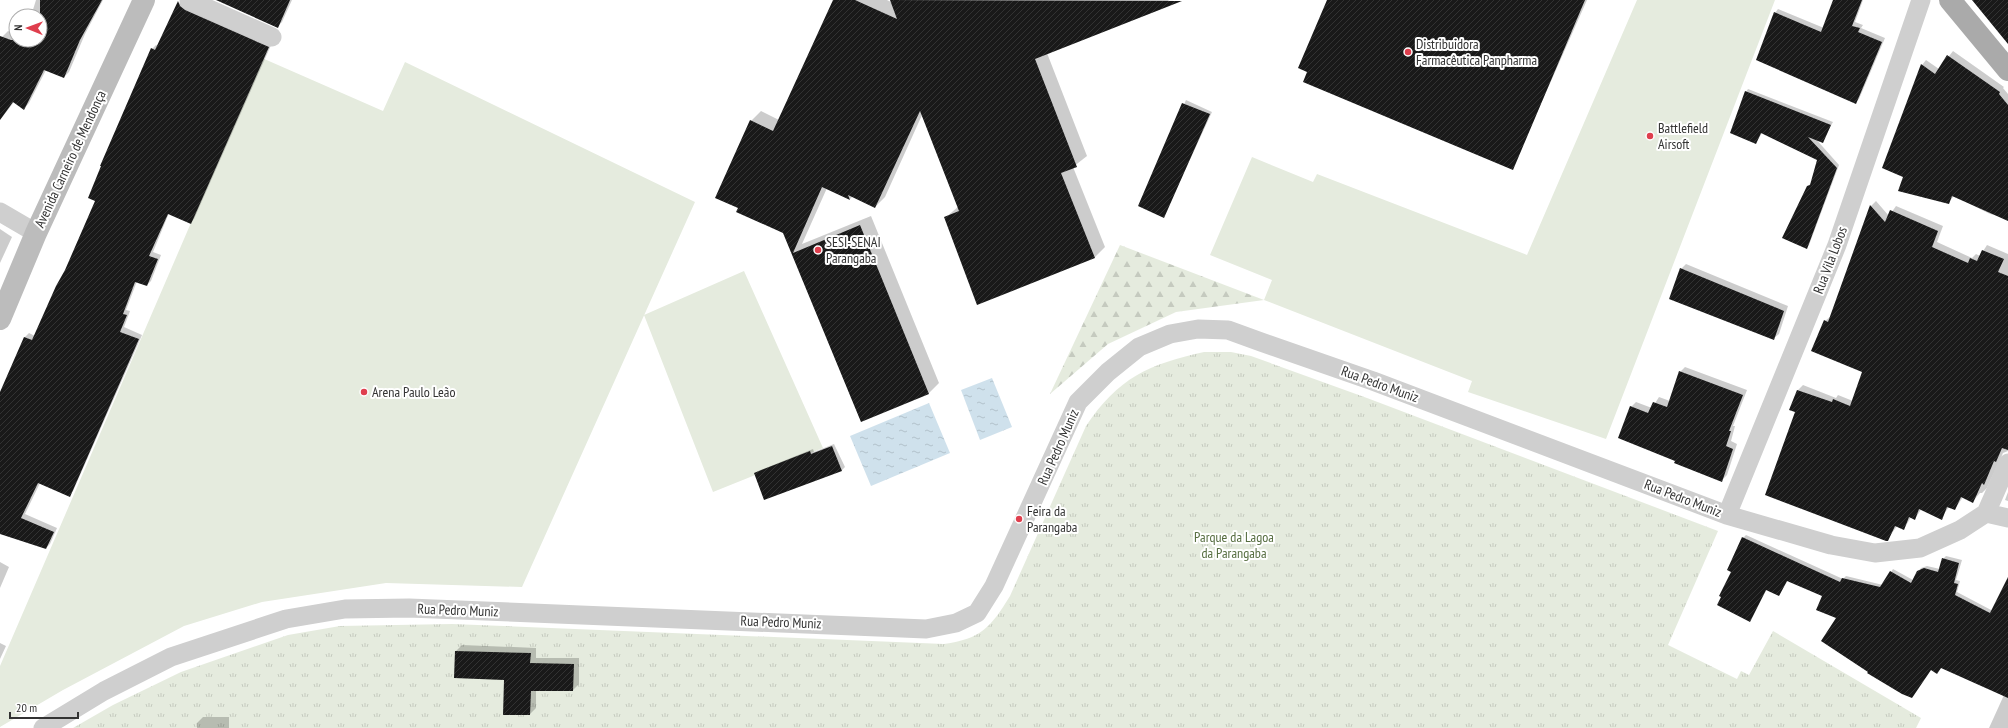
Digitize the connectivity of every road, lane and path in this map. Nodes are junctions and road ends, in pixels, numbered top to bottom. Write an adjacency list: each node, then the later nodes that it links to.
1 (144, 0): 8 (main road, Avenida Carneiro de Mendonça)
2 (189, 0): 5 (street)
3 (1921, 0): 12 (street, Rua Vila Lobos)
4 (1950, 0): 6 (main road)
5 (272, 37)
6 (2008, 70)
7 (0, 212): 8 (street)
8 (36, 233): 9 (main road, Avenida Carneiro de Mendonça)
9 (0, 318)
10 (2008, 463): 11 (street)
11 (1986, 513): 12 (street, Rua Pedro Muniz); 13 (street)
12 (1727, 515): 14 (street, Rua Pedro Muniz)
13 (2008, 518)
14 (43, 728)

